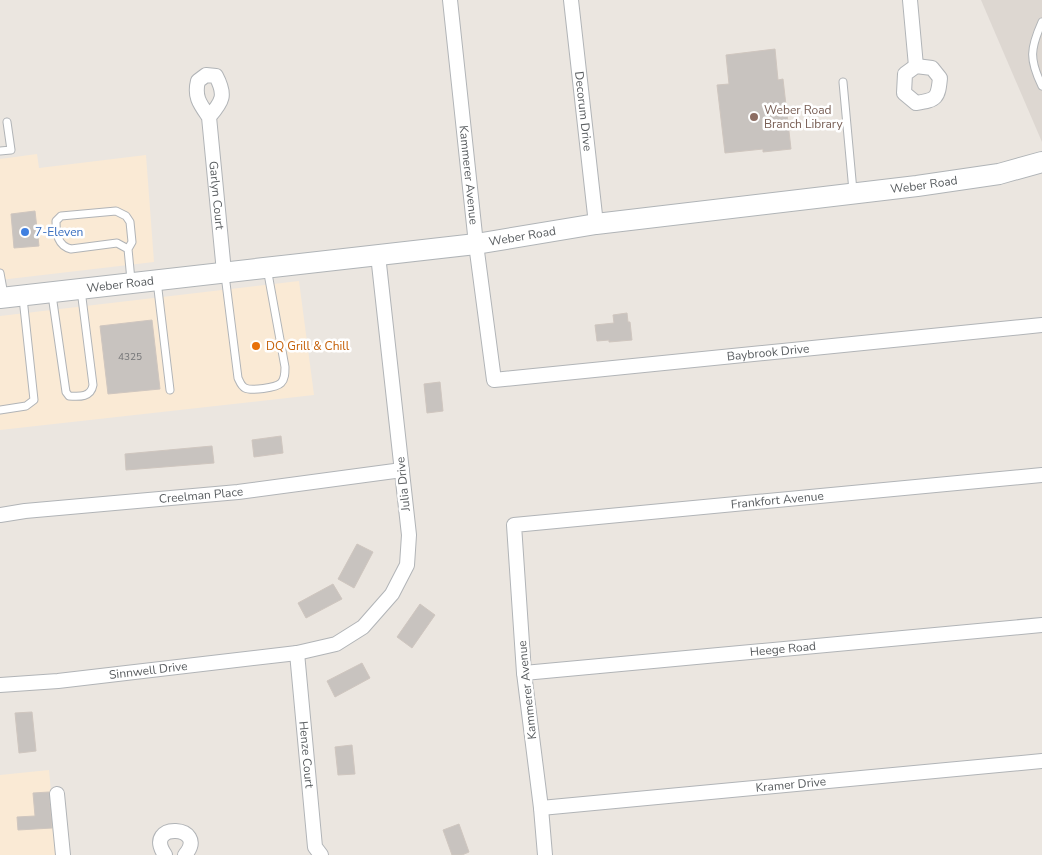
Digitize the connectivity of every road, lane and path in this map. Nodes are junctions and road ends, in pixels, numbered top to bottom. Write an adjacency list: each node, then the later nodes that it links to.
1 (450, 0): 14 (street, Kammerer Avenue)
2 (572, 0): 13 (street, Decorum Drive)
3 (910, 0): 5 (street)
4 (1042, 22): 7 (lane)
5 (916, 66)
6 (843, 82): 12 (lane)
7 (1042, 86)
8 (209, 117): 19 (street, Garlyn Court)
9 (7, 122): 10 (lane)
10 (0, 151)
11 (1042, 162): 12 (main road, Weber Road)
12 (853, 194): 13 (main road, Weber Road)
13 (596, 224): 14 (main road, Weber Road)
14 (476, 244): 16 (main road, Weber Road); 26 (street, Kammerer Avenue)
15 (128, 249): 15 (lane); 21 (lane)
16 (378, 255): 17 (main road, Weber Road); 29 (street, Julia Drive)
17 (267, 268): 19 (main road, Weber Road); 19 (lane)
18 (0, 272): 24 (lane)
19 (224, 272): 20 (main road, Weber Road)
20 (157, 280): 21 (main road, Weber Road); 27 (lane)
21 (132, 283): 22 (main road, Weber Road)
22 (81, 289): 23 (main road, Weber Road); 23 (lane)
23 (51, 292): 24 (main road, Weber Road)
24 (5, 297): 28 (lane)
25 (1042, 325): 26 (street, Baybrook Drive)
26 (494, 380)
27 (170, 390)
28 (0, 410)
29 (402, 470): 31 (street, Creelman Place); 34 (street, Julia Drive)
30 (1042, 475): 32 (street, Frankfort Avenue)
31 (0, 515)
32 (514, 525): 35 (street, Kammerer Avenue)
33 (1042, 625): 35 (street, Heege Road)
34 (296, 653): 36 (street, Sinnwell Drive); 43 (street, Henze Court)
35 (524, 673): 39 (street, Kammerer Avenue)
36 (0, 685)
37 (1042, 761): 39 (street, Kramer Drive)
38 (57, 794): 40 (street)
39 (541, 808): 44 (street, Kammerer Avenue)
40 (63, 855)
41 (165, 855): 42 (street)
42 (185, 855)
43 (321, 855)
44 (545, 855)

